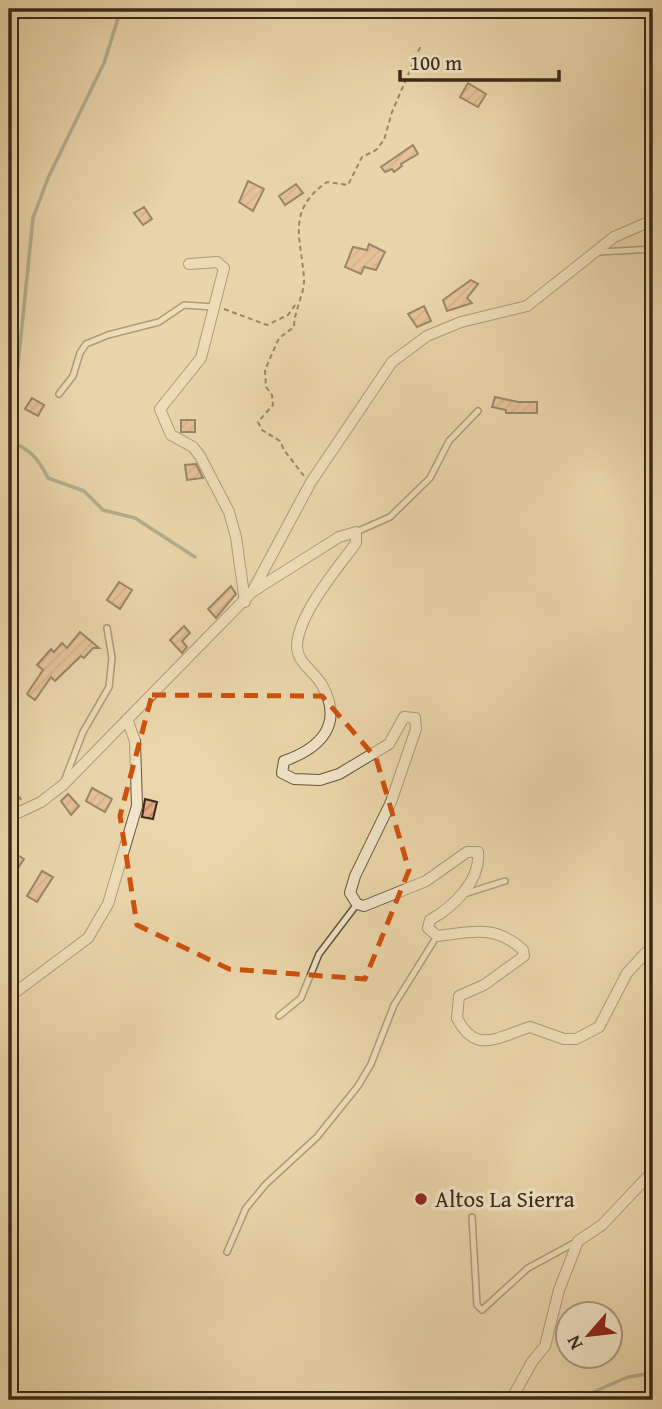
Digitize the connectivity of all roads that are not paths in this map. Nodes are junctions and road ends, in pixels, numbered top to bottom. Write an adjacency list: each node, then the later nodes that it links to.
1 (653, 220): 3 (street)
2 (653, 249): 3 (lane)
3 (596, 252): 9 (street)
4 (189, 264): 5 (street)
5 (214, 307): 6 (lane); 10 (street)
6 (59, 394)
7 (478, 411): 8 (lane)
8 (356, 532): 9 (street); 17 (street)
9 (252, 592): 10 (street)
10 (245, 602): 12 (street)
11 (107, 628): 13 (lane)
12 (127, 719): 13 (street); 20 (street)
13 (63, 785): 14 (street)
14 (9, 817)
15 (505, 881): 16 (lane)
16 (464, 894): 17 (street); 18 (street)
17 (357, 904): 21 (lane)
18 (438, 936): 19 (street); 25 (lane)
19 (653, 945)
20 (9, 997)
21 (279, 1016)
22 (653, 1171): 24 (street)
23 (472, 1217): 24 (lane)
24 (579, 1241): 26 (street)
25 (227, 1252)
26 (511, 1400)

